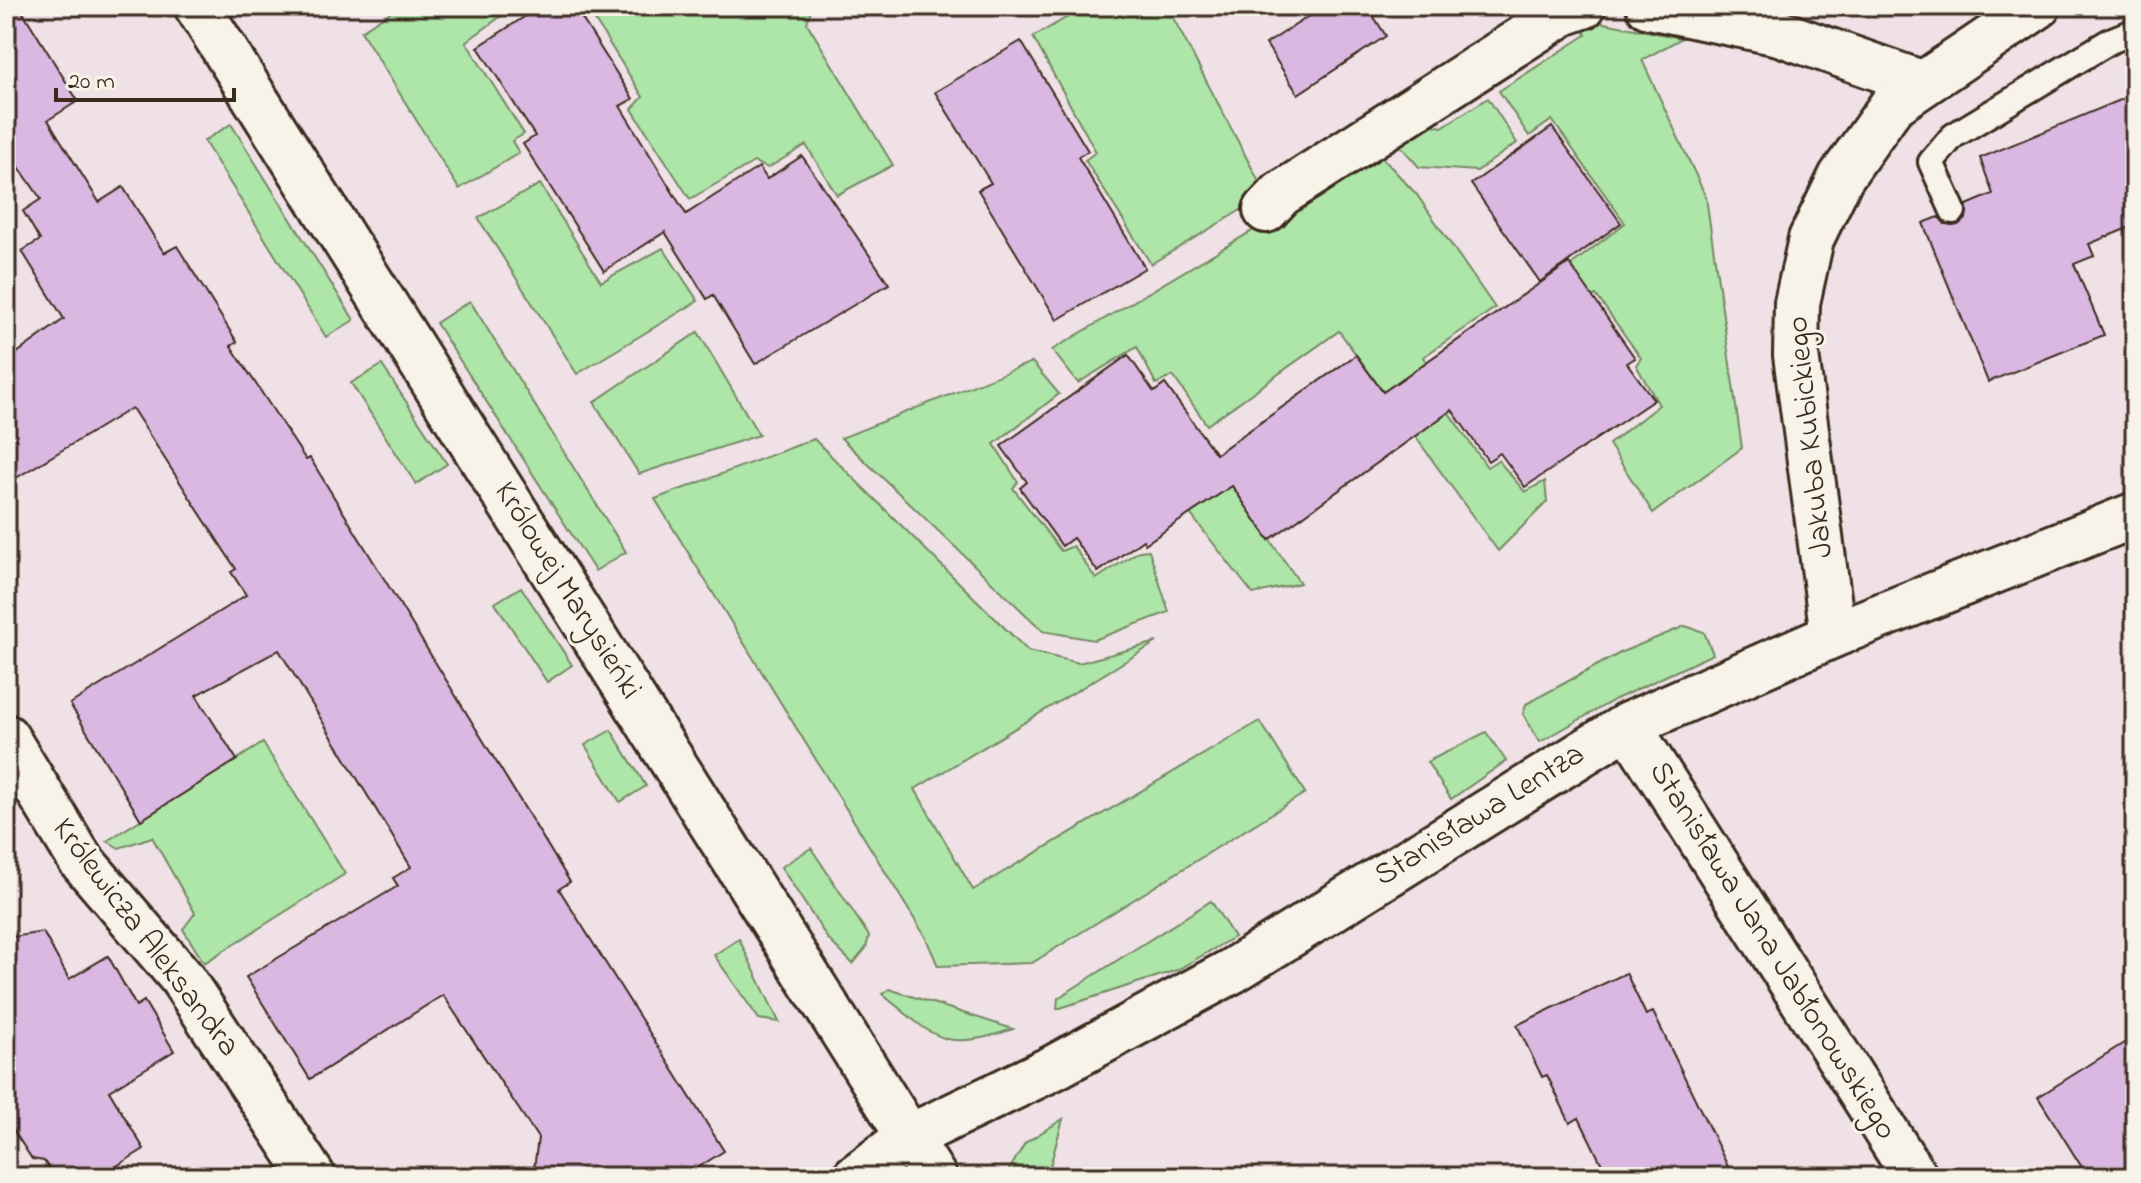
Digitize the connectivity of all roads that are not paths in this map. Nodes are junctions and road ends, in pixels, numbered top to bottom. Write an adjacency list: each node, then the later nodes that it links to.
1 (197, 6): 13 (street, Królowej Marysieńki)
2 (1583, 6): 7 (street)
3 (1649, 6): 6 (street)
4 (2038, 6): 6 (street, Jakuba Kubickiego)
5 (2135, 31): 8 (lane)
6 (1921, 83): 10 (street, Jakuba Kubickiego)
7 (1266, 210)
8 (1953, 211)
9 (2135, 515): 10 (street, Stanisława Lentza)
10 (1833, 635): 11 (street, Stanisława Lentza)
11 (1628, 725): 13 (street, Stanisława Lentza); 17 (street, Stanisława Jana Jabłonowskiego)
12 (6, 737): 14 (street, Królewicza Aleksandra)
13 (907, 1138): 15 (street, Stanisława Lentza); 16 (street, Królowej Marysieńki)
14 (313, 1177)
15 (855, 1177)
16 (934, 1177)
17 (1915, 1177)

